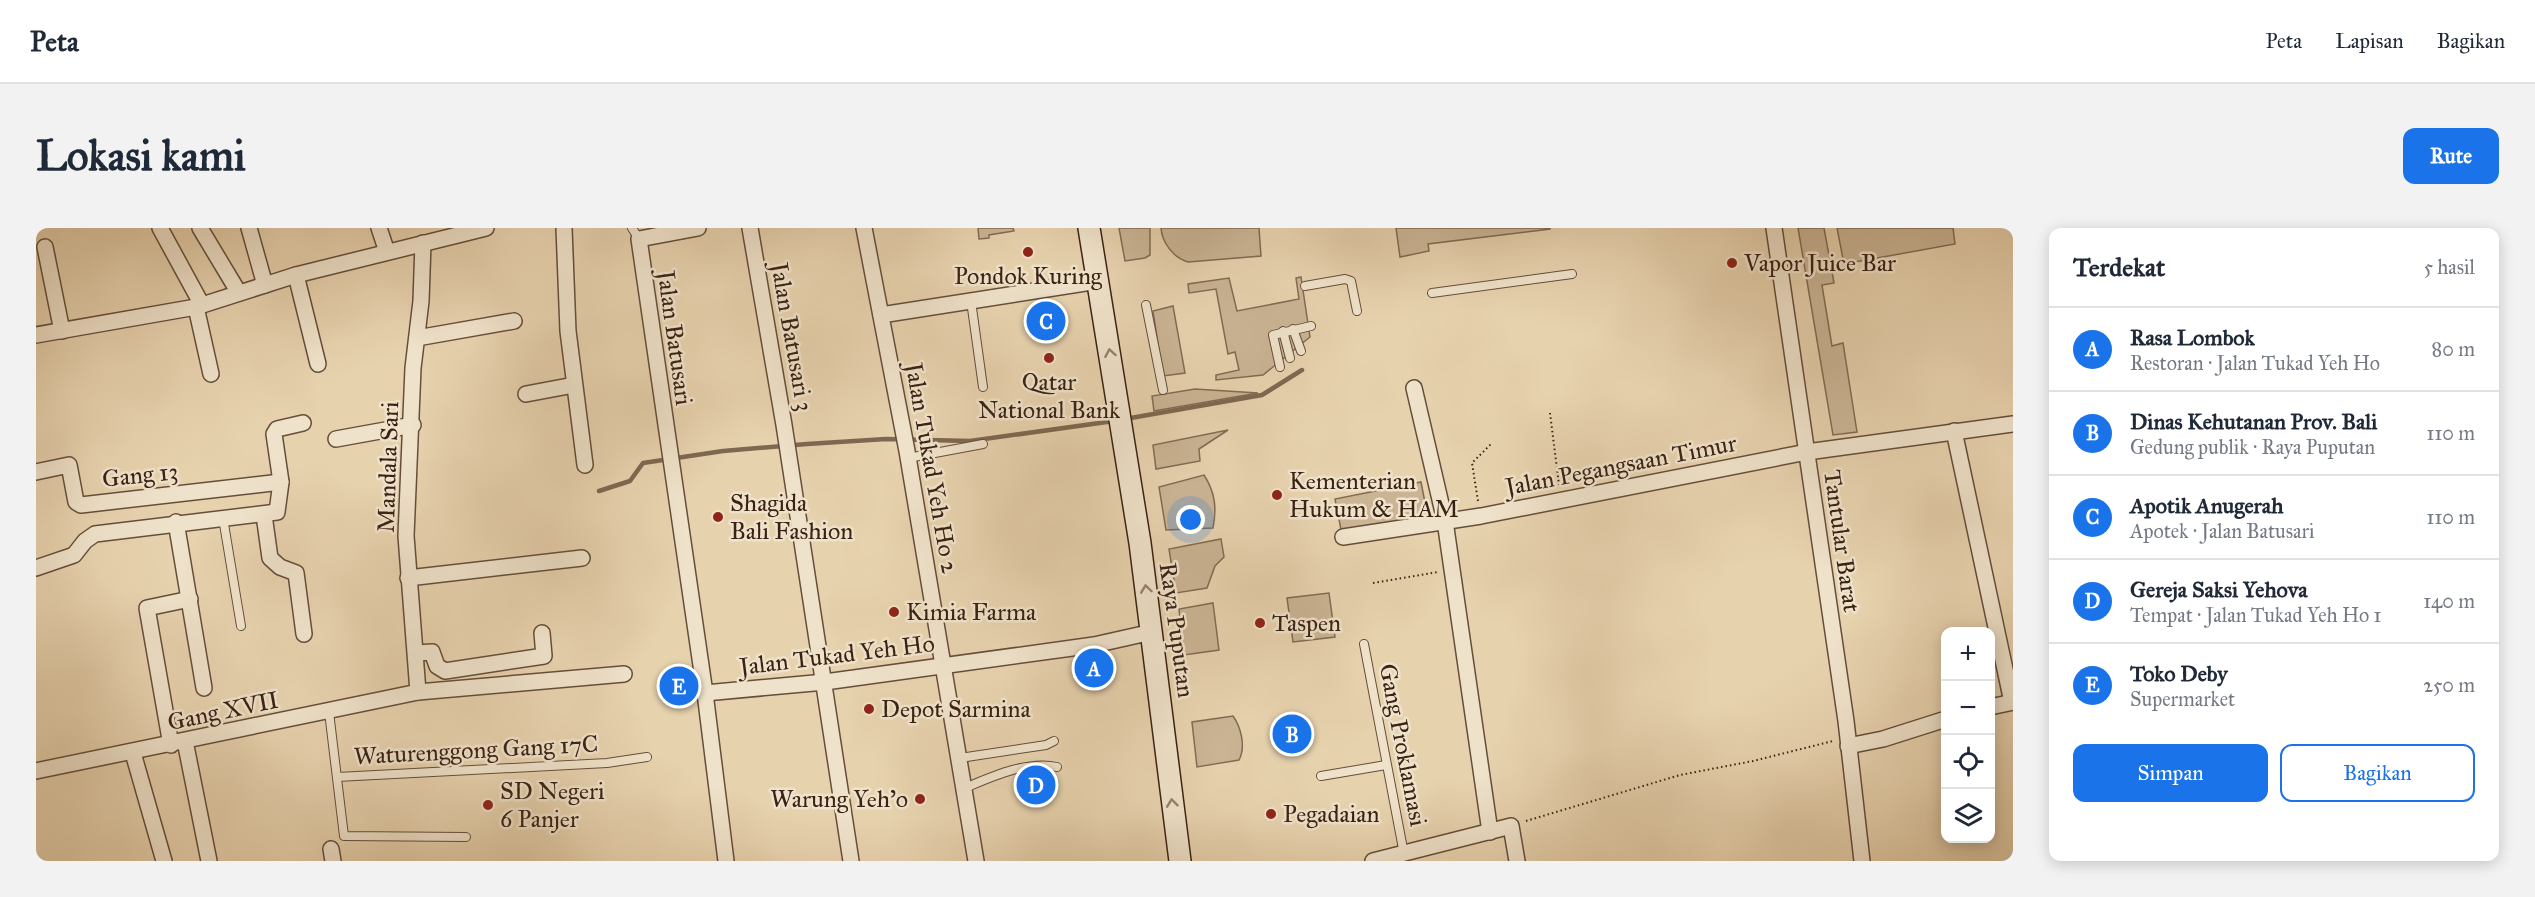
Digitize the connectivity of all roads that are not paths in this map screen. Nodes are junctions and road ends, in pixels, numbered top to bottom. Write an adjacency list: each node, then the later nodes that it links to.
1 (160, 228): 25 (street)
2 (200, 228): 22 (street)
3 (249, 228): 19 (street)
4 (379, 228): 15 (street)
5 (486, 228): 13 (street)
6 (564, 228): 40 (street)
7 (698, 228): 12 (street, Jalan Batusari)
8 (750, 228): 73 (street, Jalan Batusari 3)
9 (864, 228): 27 (street, Jalan Tukad Yeh Ho 2)
10 (1089, 228): 18 (main road, Raya Puputan)
11 (1774, 228): 51 (street, Tantular Barat)
12 (635, 234): 76 (street, Jalan Batusari)
13 (423, 243): 15 (street); 34 (street, Mandala Sari)
14 (45, 248): 31 (street)
15 (387, 252): 17 (street)
16 (1572, 274): 21 (lane)
17 (296, 275): 19 (street); 37 (street)
18 (1098, 281): 23 (street); 66 (main road, Raya Puputan, one-way to 18)
19 (266, 285): 22 (street)
20 (1305, 286): 26 (lane)
21 (1432, 292)
22 (239, 293): 25 (street)
23 (971, 301): 27 (street); 41 (lane)
24 (1146, 305): 43 (lane)
25 (199, 306): 31 (street); 39 (street)
26 (1358, 311)
27 (881, 315): 52 (street, Jalan Tukad Yeh Ho 2)
28 (514, 321): 34 (street)
29 (1311, 326): 30 (lane)
30 (1293, 329): 32 (lane); 35 (lane)
31 (62, 331): 33 (street)
32 (1283, 331): 36 (lane); 38 (lane)
33 (36, 335)
34 (417, 338): 47 (street, Mandala Sari)
35 (1301, 351)
36 (1290, 358)
37 (318, 364)
38 (1280, 368)
39 (211, 374)
40 (573, 385): 44 (street); 53 (street)
41 (983, 387)
42 (1414, 388): 58 (street)
43 (1163, 390)
44 (526, 394)
45 (303, 423): 55 (street)
46 (2013, 424): 48 (street, Jalan Pegangsaan Timur)
47 (413, 425): 49 (street); 63 (street, Mandala Sari)
48 (1954, 431): 51 (street, Jalan Pegangsaan Timur); 77 (street)
49 (336, 439)
50 (983, 444): 52 (lane)
51 (1807, 452): 58 (street, Jalan Pegangsaan Timur); 82 (street, Tantular Barat)
52 (908, 454): 71 (street, Jalan Tukad Yeh Ho 2)
53 (585, 465)
54 (36, 472): 55 (street, Gang 13)
55 (281, 482): 56 (street)
56 (264, 514): 57 (street); 68 (street)
57 (223, 518): 59 (street); 65 (lane)
58 (1444, 521): 60 (street, Jalan Pegangsaan Timur); 93 (street)
59 (176, 522): 62 (street); 64 (street)
60 (1343, 537)
61 (582, 558): 63 (street)
62 (36, 568)
63 (408, 578): 70 (street, Mandala Sari)
64 (190, 599): 74 (street); 83 (street)
65 (241, 626)
66 (1152, 632): 71 (street, Jalan Tukad Yeh Ho); 101 (main road, Raya Puputan, one-way to 66)
67 (542, 633): 70 (street)
68 (304, 634)
69 (1364, 644): 87 (lane, Gang Proklamasi)
70 (416, 653): 75 (street, Mandala Sari)
71 (944, 665): 73 (street, Jalan Tukad Yeh Ho); 86 (street, Jalan Tukad Yeh Ho 2)
72 (624, 674): 75 (street, Gang XVII)
73 (825, 682): 76 (street, Jalan Tukad Yeh Ho); 99 (street, Jalan Batusari 3)
74 (204, 688)
75 (418, 692): 79 (street, Gang XVII)
76 (705, 693): 98 (street, Jalan Batusari)
77 (2012, 702): 78 (street)
78 (1995, 706)
79 (329, 712): 83 (street, Gang XVII); 91 (lane, Waturenggong Gang 17C)
80 (1941, 721): 82 (street)
81 (1054, 741): 86 (lane)
82 (1848, 741): 104 (street, Tantular Barat)
83 (178, 743): 84 (street, Gang XVII); 97 (street)
84 (133, 753): 89 (street, Gang XVII); 96 (street)
85 (647, 757): 91 (lane, Waturenggong Gang 17C)
86 (960, 758): 92 (street, Jalan Tukad Yeh Ho 2)
87 (1386, 765): 90 (lane); 95 (lane, Gang Proklamasi)
88 (1057, 767): 92 (lane)
89 (36, 771)
90 (1321, 776)
91 (337, 777): 94 (lane)
92 (965, 788): 100 (street, Jalan Tukad Yeh Ho 2)
93 (1490, 832): 95 (street); 103 (street)
94 (466, 837)
95 (1404, 854): 102 (street)
96 (164, 861)
97 (208, 861)
98 (726, 861)
99 (851, 861)
100 (976, 861)
101 (1180, 861)
102 (1373, 861)
103 (1517, 861)
104 (1862, 861)

